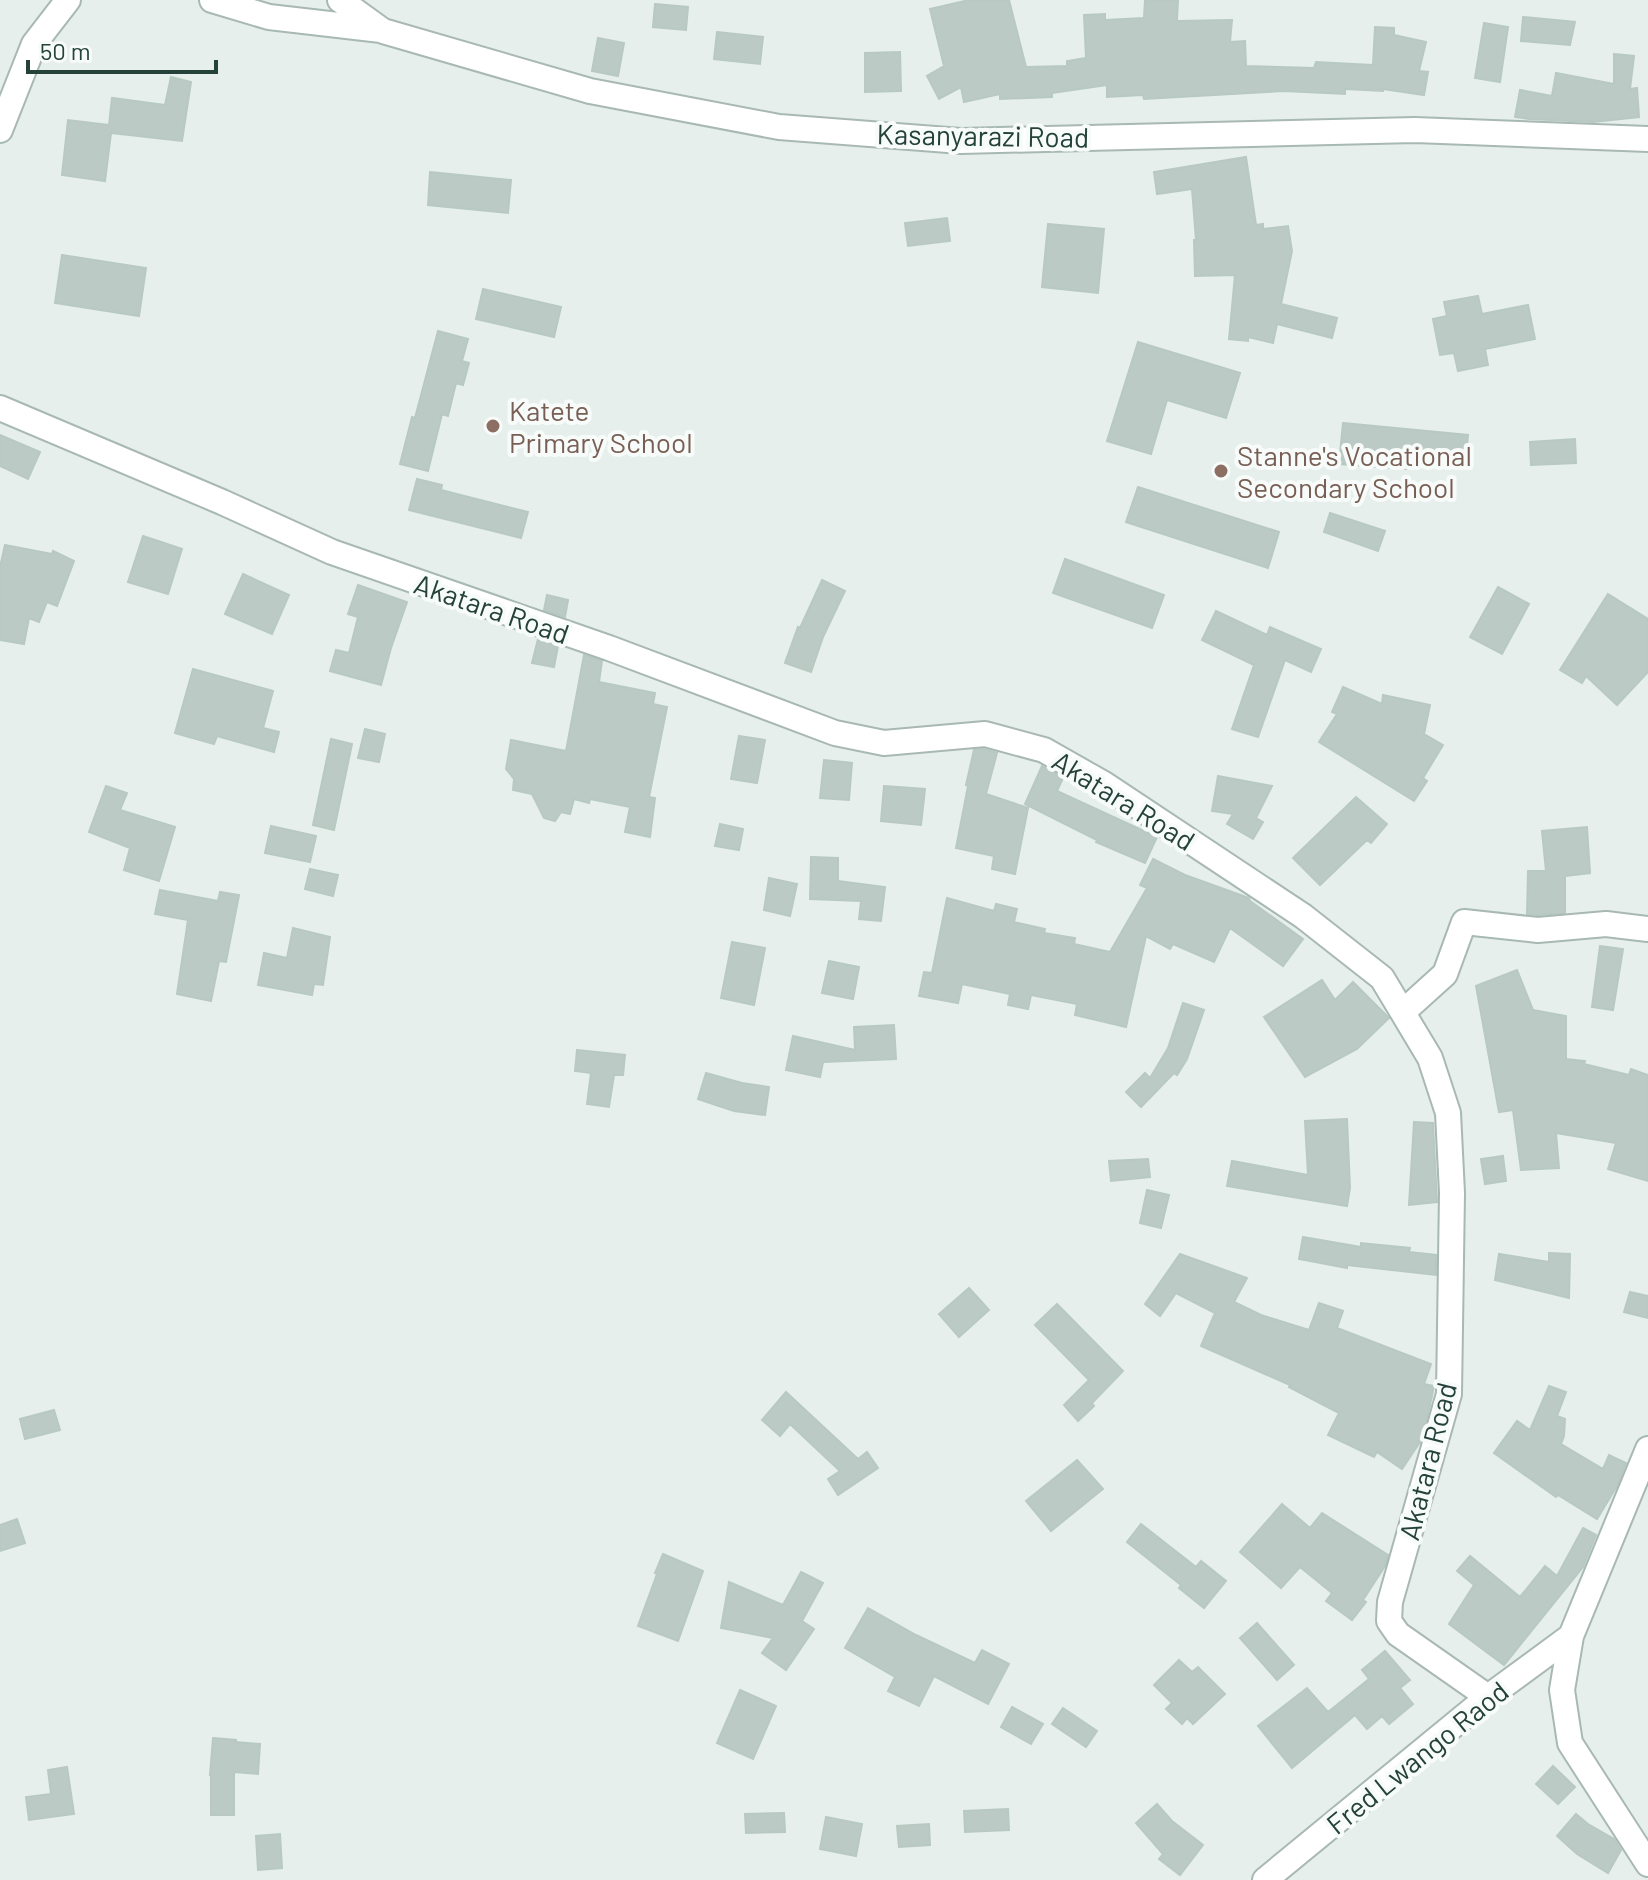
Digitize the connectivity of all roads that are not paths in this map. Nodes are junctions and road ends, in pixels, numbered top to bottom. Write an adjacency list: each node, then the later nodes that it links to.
1 (68, 0): 5 (street)
2 (212, 0): 4 (street)
3 (340, 0): 4 (street, Kasanyarazi Road)
4 (383, 31): 6 (street, Kasanyarazi Road)
5 (0, 130)
6 (1648, 139)
7 (0, 408): 9 (street, Akatara Road)
8 (1648, 929): 9 (street)
9 (1403, 1012): 12 (street, Akatara Road)
10 (1648, 1449): 11 (street)
11 (1571, 1636): 12 (street, Fred Lwango Raod); 13 (street)
12 (1488, 1697): 14 (street, Fred Lwango Raod)
13 (1648, 1864)
14 (1265, 1880)

